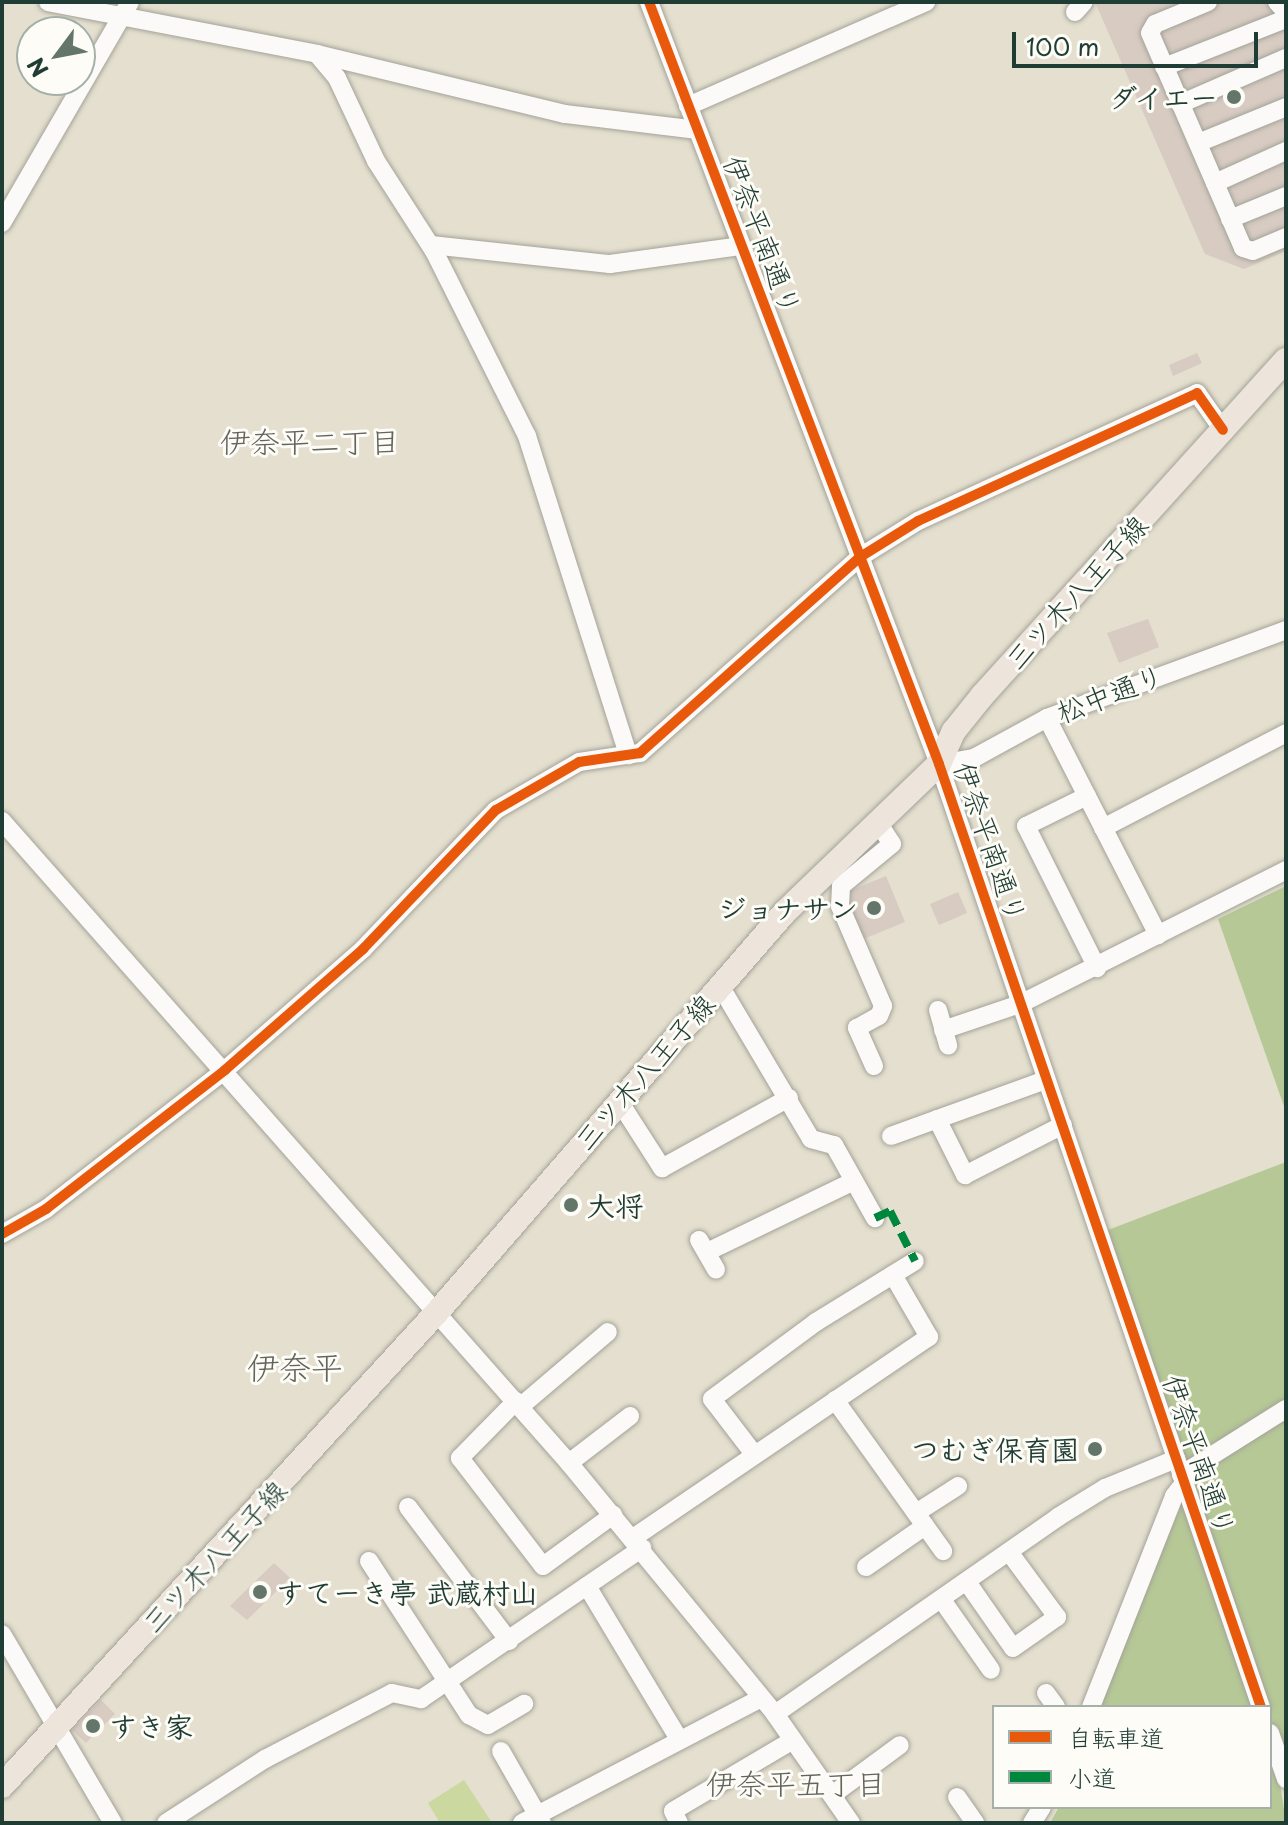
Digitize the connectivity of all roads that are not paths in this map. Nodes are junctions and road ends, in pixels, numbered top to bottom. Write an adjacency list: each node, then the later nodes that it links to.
1 (48, 2): 5 (street)
2 (649, 2): 11 (street, 伊奈平南通り)
3 (926, 2): 11 (street)
4 (1208, 2): 9 (street)
5 (127, 9): 7 (street); 19 (street)
6 (1284, 10): 9 (street)
7 (317, 54): 13 (street); 21 (street)
8 (1286, 58): 10 (street)
9 (1164, 67): 10 (street)
10 (1180, 104): 14 (street)
11 (688, 106): 13 (street, 伊奈平南通り)
12 (1286, 107): 14 (street)
13 (697, 130): 22 (street, 伊奈平南通り)
14 (1198, 143): 16 (street)
15 (1286, 151): 16 (street)
16 (1215, 183): 18 (street)
17 (1286, 196): 18 (street)
18 (1230, 219): 20 (street)
19 (2, 223)
20 (1286, 237)
21 (431, 245): 22 (street); 29 (street)
22 (742, 246): 25 (street, 伊奈平南通り)
23 (1286, 360): 24 (main road, 三ツ木八王子線)
24 (1223, 430): 25 (street); 30 (main road, 三ツ木八王子線)
25 (860, 557): 29 (street); 30 (street, 伊奈平南通り)
26 (1286, 630): 27 (street, 松中通り)
27 (1047, 718): 30 (street, 松中通り); 31 (street)
28 (1286, 733): 34 (street)
29 (628, 755): 42 (street)
30 (939, 764): 33 (main road, 三ツ木八王子線); 39 (street, 伊奈平南通り)
31 (1087, 796): 34 (street); 37 (street)
32 (3, 824): 42 (street)
33 (879, 824): 38 (main road, 三ツ木八王子線); 41 (street)
34 (1103, 828): 36 (street)
35 (1286, 870): 36 (street)
36 (1158, 935): 37 (street)
37 (1097, 968): 39 (street)
38 (719, 984): 44 (street); 45 (main road, 三ツ木八王子線)
39 (1020, 1004): 40 (street); 43 (street, 伊奈平南通り)
40 (938, 1010)
41 (874, 1066)
42 (225, 1070): 51 (street); 55 (street)
43 (1046, 1080): 46 (street); 47 (street, 伊奈平南通り)
44 (789, 1098): 45 (street); 49 (street)
45 (619, 1101): 55 (main road, 三ツ木八王子線)
46 (937, 1119): 47 (street); 48 (street)
47 (1063, 1125): 63 (street, 伊奈平南通り)
48 (891, 1136)
49 (854, 1181): 50 (street); 52 (street)
50 (875, 1218)
51 (2, 1234)
52 (707, 1254)
53 (915, 1261): 54 (street)
54 (893, 1275): 57 (street); 61 (street)
55 (439, 1310): 58 (street); 85 (main road, 三ツ木八王子線)
56 (608, 1332): 58 (street)
57 (835, 1400): 61 (street); 67 (street)
58 (518, 1404): 62 (street); 66 (street)
59 (1286, 1409): 63 (street)
60 (630, 1416): 62 (street)
61 (754, 1454): 68 (street)
62 (569, 1463): 66 (street)
63 (1180, 1472): 70 (street); 82 (street); 83 (street, 伊奈平南通り)
64 (958, 1486): 67 (street)
65 (408, 1507): 77 (street)
66 (613, 1515): 68 (street)
67 (921, 1519): 69 (street); 72 (street)
68 (637, 1543): 74 (street); 80 (street)
69 (943, 1551)
70 (1009, 1552): 73 (street); 73 (street)
71 (369, 1561): 79 (street)
72 (866, 1567)
73 (967, 1582): 75 (street)
74 (587, 1586): 77 (street); 86 (street)
75 (942, 1600): 78 (street); 84 (street)
76 (2, 1634): 85 (street)
77 (509, 1641): 79 (street)
78 (991, 1670)
79 (450, 1681): 81 (street); 97 (street)
80 (761, 1698): 84 (street); 86 (street)
81 (524, 1704)
82 (1092, 1705)
83 (1260, 1705)
84 (775, 1714): 88 (street)
85 (55, 1729): 92 (main road, 三ツ木八王子線); 96 (street)
86 (679, 1739): 95 (street)
87 (1272, 1739): 91 (street)
88 (793, 1740): 93 (street); 98 (street)
89 (900, 1745): 93 (street)
90 (501, 1751): 95 (street)
91 (1286, 1779)
92 (2, 1786)
93 (832, 1795): 99 (street)
94 (957, 1797): 100 (street)
95 (534, 1820)
96 (113, 1823)
97 (166, 1823)
98 (679, 1823)
99 (851, 1823)
100 (975, 1823)

